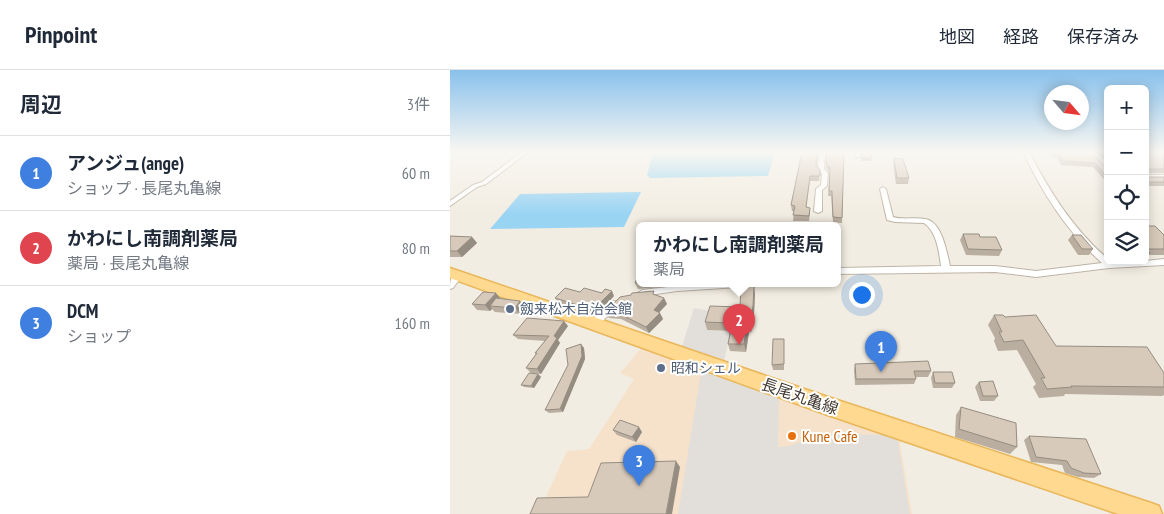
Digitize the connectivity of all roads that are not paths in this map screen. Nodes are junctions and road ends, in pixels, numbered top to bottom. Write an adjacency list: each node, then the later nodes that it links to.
1 (498, 173): 7 (street)
2 (825, 173): 8 (street)
3 (1036, 173): 9 (street)
4 (1164, 176): 5 (street)
5 (1149, 177)
6 (883, 189): 13 (street)
7 (450, 204)
8 (818, 212)
9 (1104, 262)
10 (1164, 262): 11 (street)
11 (1149, 263)
12 (1108, 265): 13 (street)
13 (946, 270): 14 (street)
14 (841, 271)
15 (452, 278): 19 (main road, 長尾丸亀線)
16 (692, 287): 17 (street)
17 (633, 294)
18 (619, 299): 19 (street)
19 (595, 323): 20 (main road, 長尾丸亀線)
20 (1151, 514)

